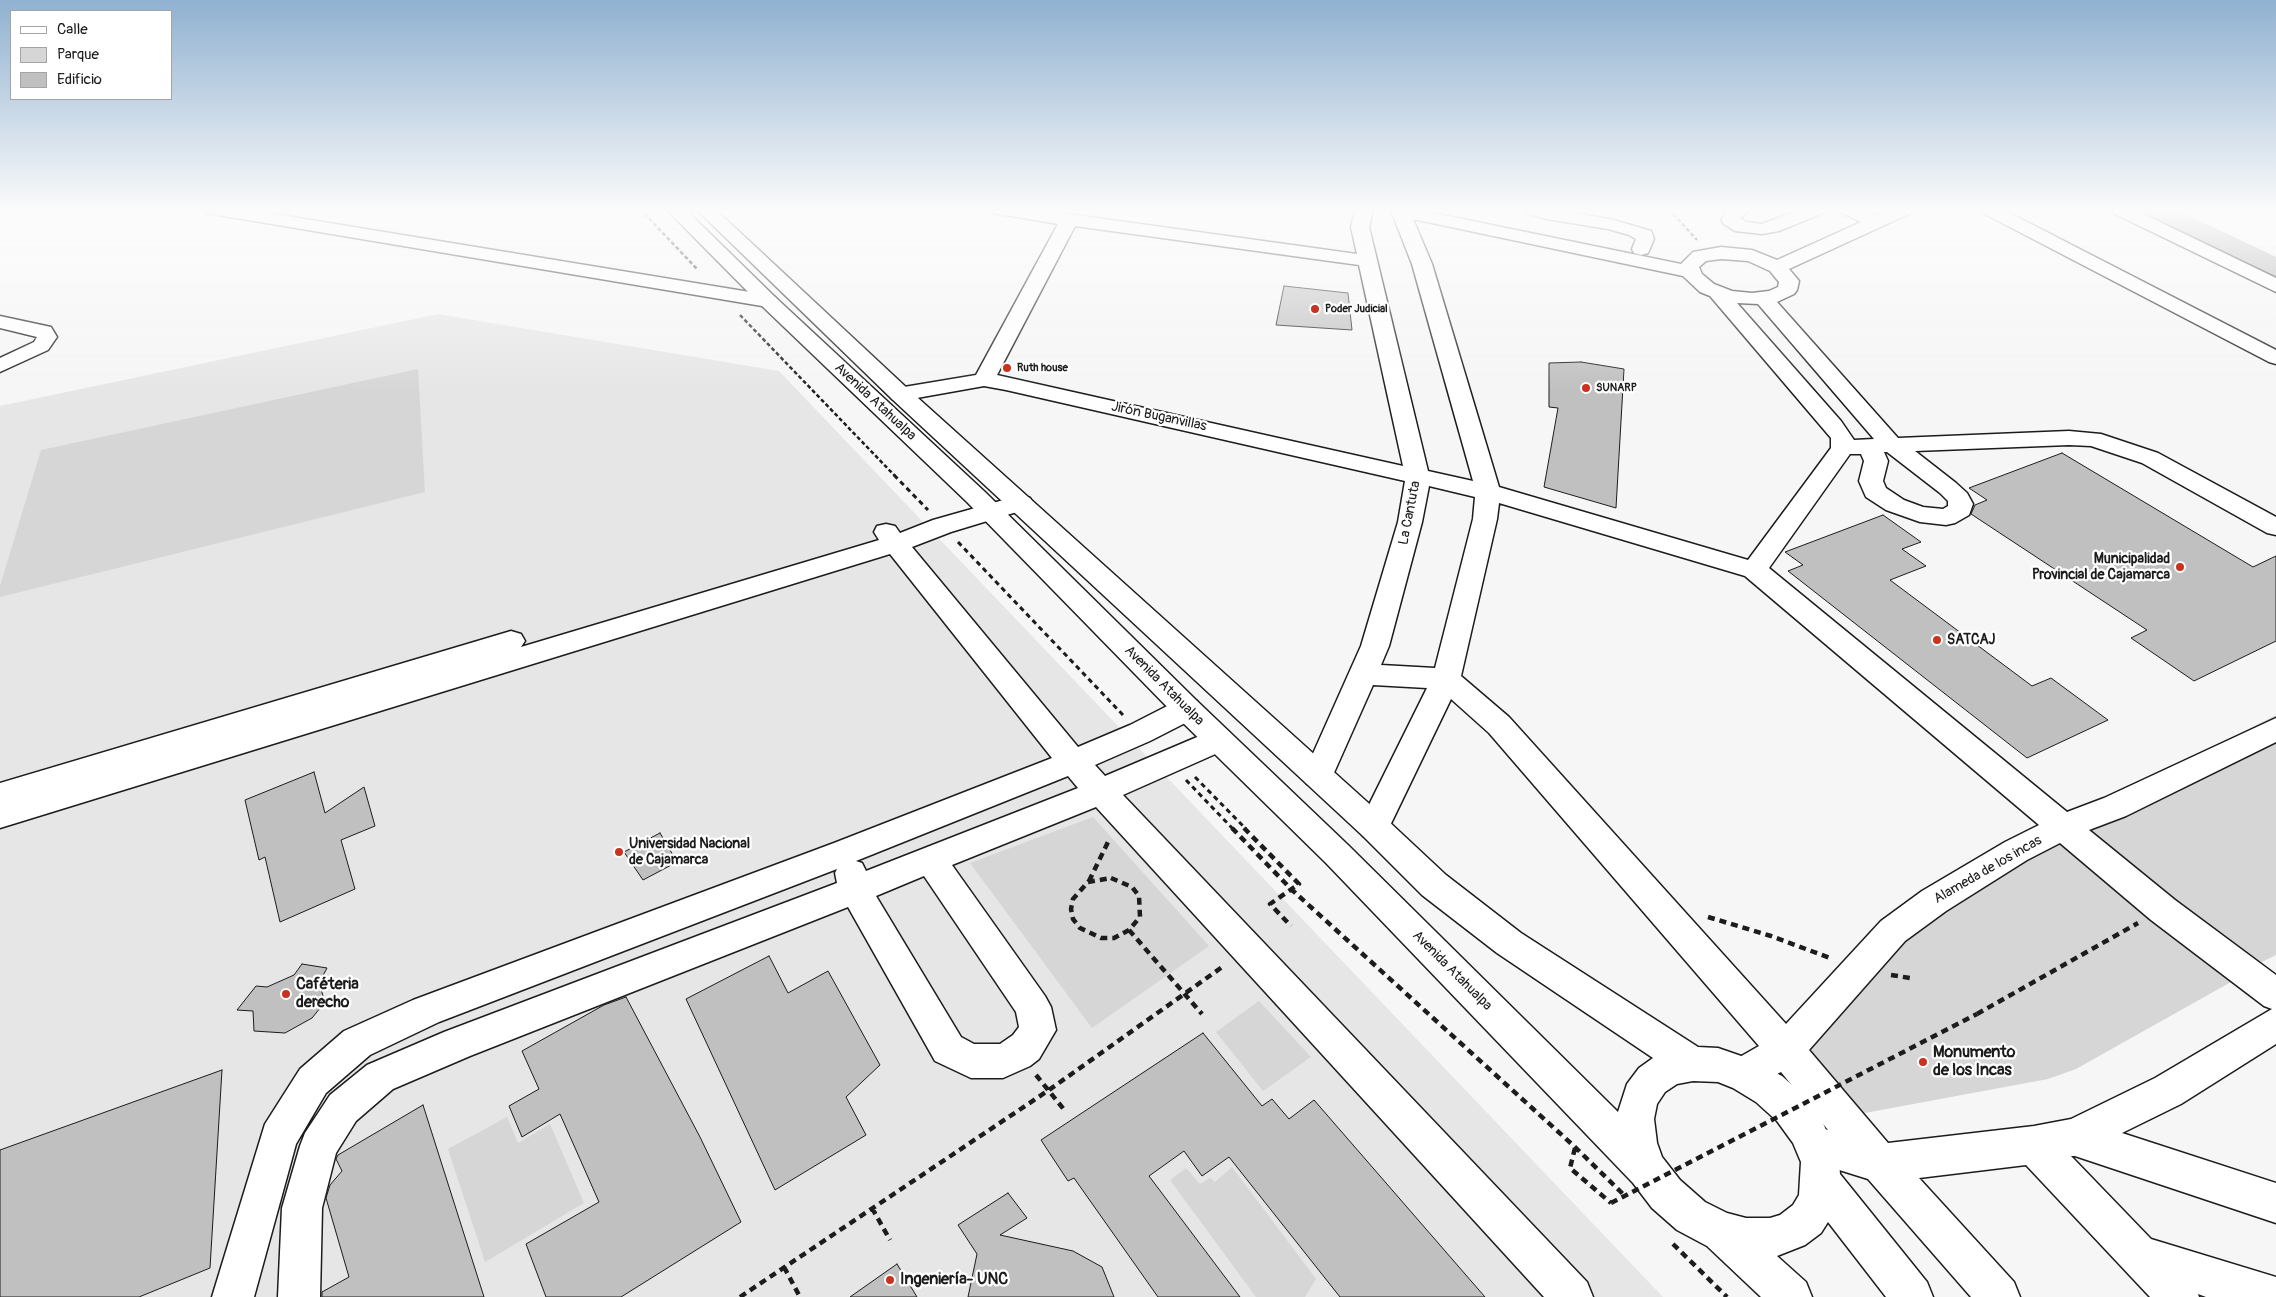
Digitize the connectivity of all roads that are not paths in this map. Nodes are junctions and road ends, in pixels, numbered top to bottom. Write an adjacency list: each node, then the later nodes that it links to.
1 (574, 270): 15 (street)
2 (736, 270): 15 (street, Avenida Atahualpa)
3 (769, 270): 21 (street, Avenida Atahualpa)
4 (1043, 270): 20 (street)
5 (1371, 270): 24 (street, La Cantuta)
6 (1424, 270): 25 (street)
7 (1693, 270): 13 (street)
8 (1780, 270): 14 (street)
9 (2106, 270): 18 (street)
10 (2136, 270): 17 (street)
11 (2242, 270): 12 (street)
12 (2276, 286)
13 (1717, 292): 14 (street); 23 (street)
14 (1764, 299): 22 (street)
15 (768, 302): 26 (street, Avenida Atahualpa)
16 (0, 322): 19 (street)
17 (2276, 341)
18 (2276, 358)
19 (0, 366)
20 (984, 380): 21 (street, Jirón Buganvillas); 24 (street, Jirón Buganvillas)
21 (900, 394): 26 (street, Avenida Atahualpa)
22 (1881, 446): 23 (street); 27 (street)
23 (1843, 448): 29 (street)
24 (1417, 474): 25 (street, Jirón Buganvillas); 30 (street, La Cantuta)
25 (1488, 492): 29 (street, Jirón Buganvillas); 31 (street)
26 (999, 501): 28 (street); 32 (street, Avenida Atahualpa); 36 (street, Avenida Atahualpa)
27 (2276, 527)
28 (890, 536): 35 (street); 37 (street); 39 (street)
29 (1754, 570): 41 (street)
30 (1364, 674): 31 (street); 36 (street, La Cantuta)
31 (1446, 679): 40 (street); 49 (street)
32 (1187, 709): 34 (street, Avenida Atahualpa); 35 (street)
33 (2276, 729): 41 (street, Alameda de los incas)
34 (1219, 740): 38 (street); 56 (street, Avenida Atahualpa)
35 (1073, 762): 38 (street); 42 (street)
36 (1318, 776): 40 (street, Avenida Atahualpa)
37 (0, 794)
38 (1112, 803): 43 (street); 62 (street)
39 (0, 816)
40 (1374, 827): 50 (street, Avenida Atahualpa)
41 (2063, 827): 45 (street); 49 (street, Alameda de los incas)
42 (845, 852): 44 (street); 46 (street)
43 (930, 859): 44 (street); 44 (street)
44 (855, 890): 48 (street)
45 (2276, 996)
46 (452, 1003): 48 (street); 60 (street)
47 (2276, 1024): 52 (street)
48 (457, 1044): 61 (street)
49 (1786, 1050): 51 (street, Alameda de los incas); 55 (street)
50 (1693, 1064): 51 (street); 56 (street)
51 (1744, 1074): 54 (street)
52 (2075, 1137): 53 (street); 57 (street)
53 (2034, 1145): 55 (street); 59 (street)
54 (1818, 1163): 55 (street); 58 (street); 64 (street)
55 (1880, 1163): 65 (street)
56 (1647, 1169): 58 (street)
57 (2276, 1203)
58 (1720, 1232): 63 (street)
59 (2140, 1256): 66 (street); 67 (street)
60 (233, 1297)
61 (299, 1297)
62 (1572, 1297)
63 (1791, 1297)
64 (1912, 1297)
65 (1999, 1297)
66 (2178, 1297)
67 (2275, 1297)

